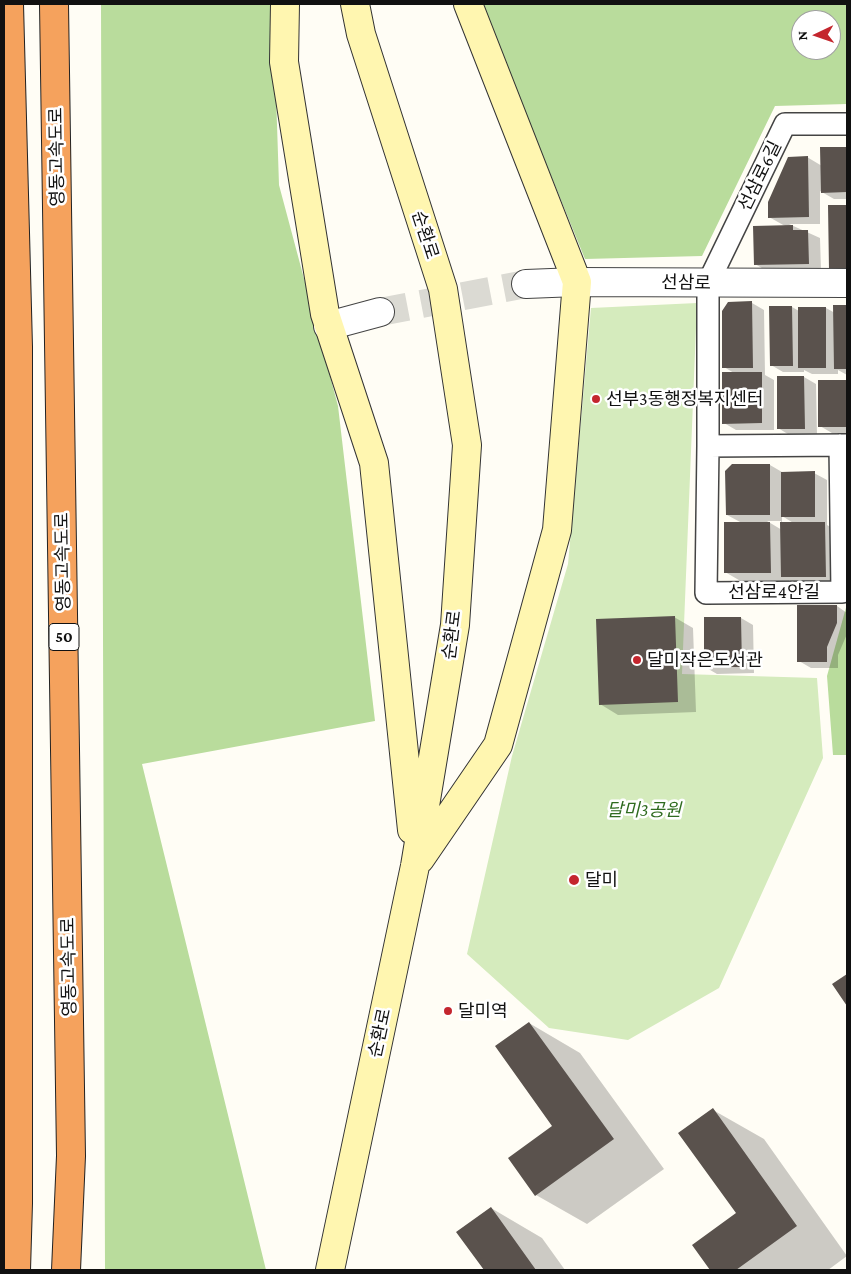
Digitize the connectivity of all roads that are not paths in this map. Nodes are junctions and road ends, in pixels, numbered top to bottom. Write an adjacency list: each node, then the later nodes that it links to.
1 (9, 4): 16 (highway)
2 (54, 4): 17 (highway, 영동고속도로 / 50)
3 (285, 4): 12 (main road)
4 (355, 4): 15 (main road, 순환로)
5 (468, 4): 7 (main road)
6 (847, 124): 10 (street, 선삼로6길)
7 (578, 282): 9 (street, 선삼로); 10 (street, 선삼로); 15 (main road)
8 (847, 283): 10 (street, 선삼로)
9 (526, 284)
10 (708, 284): 14 (street, 선삼로4안길)
11 (380, 312): 12 (street)
12 (328, 326): 15 (main road)
13 (844, 445): 14 (street, 선삼로4안길); 14 (street, 선삼로4안길)
14 (708, 446)
15 (415, 866): 18 (main road, 순환로)
16 (14, 1270)
17 (66, 1270)
18 (330, 1270)

